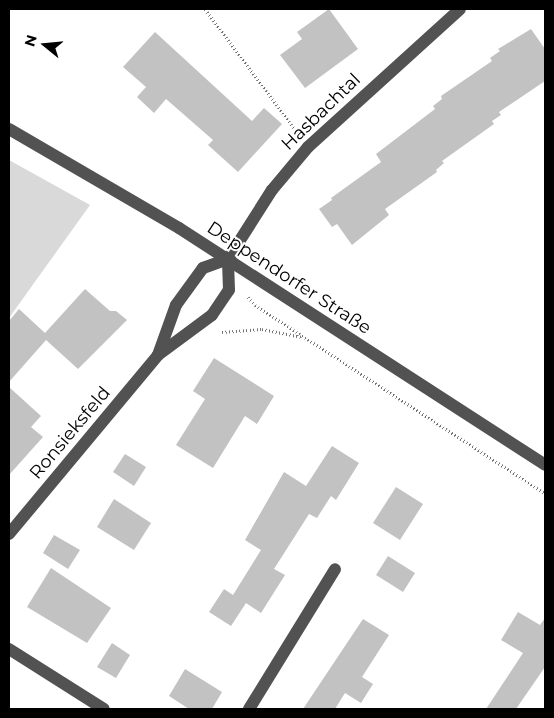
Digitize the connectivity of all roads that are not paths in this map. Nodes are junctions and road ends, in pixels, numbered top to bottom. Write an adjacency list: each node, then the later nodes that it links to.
1 (460, 9): 3 (street, Hasbachtal)
2 (9, 129): 3 (street, Deppendorfer Straße)
3 (228, 259): 4 (street, Ronsieksfeld); 4 (street, Ronsieksfeld); 5 (street, Deppendorfer Straße)
4 (158, 355): 6 (street, Ronsieksfeld)
5 (545, 465)
6 (9, 534)
7 (336, 569): 10 (street)
8 (9, 649): 9 (street)
9 (104, 709)
10 (249, 709)

